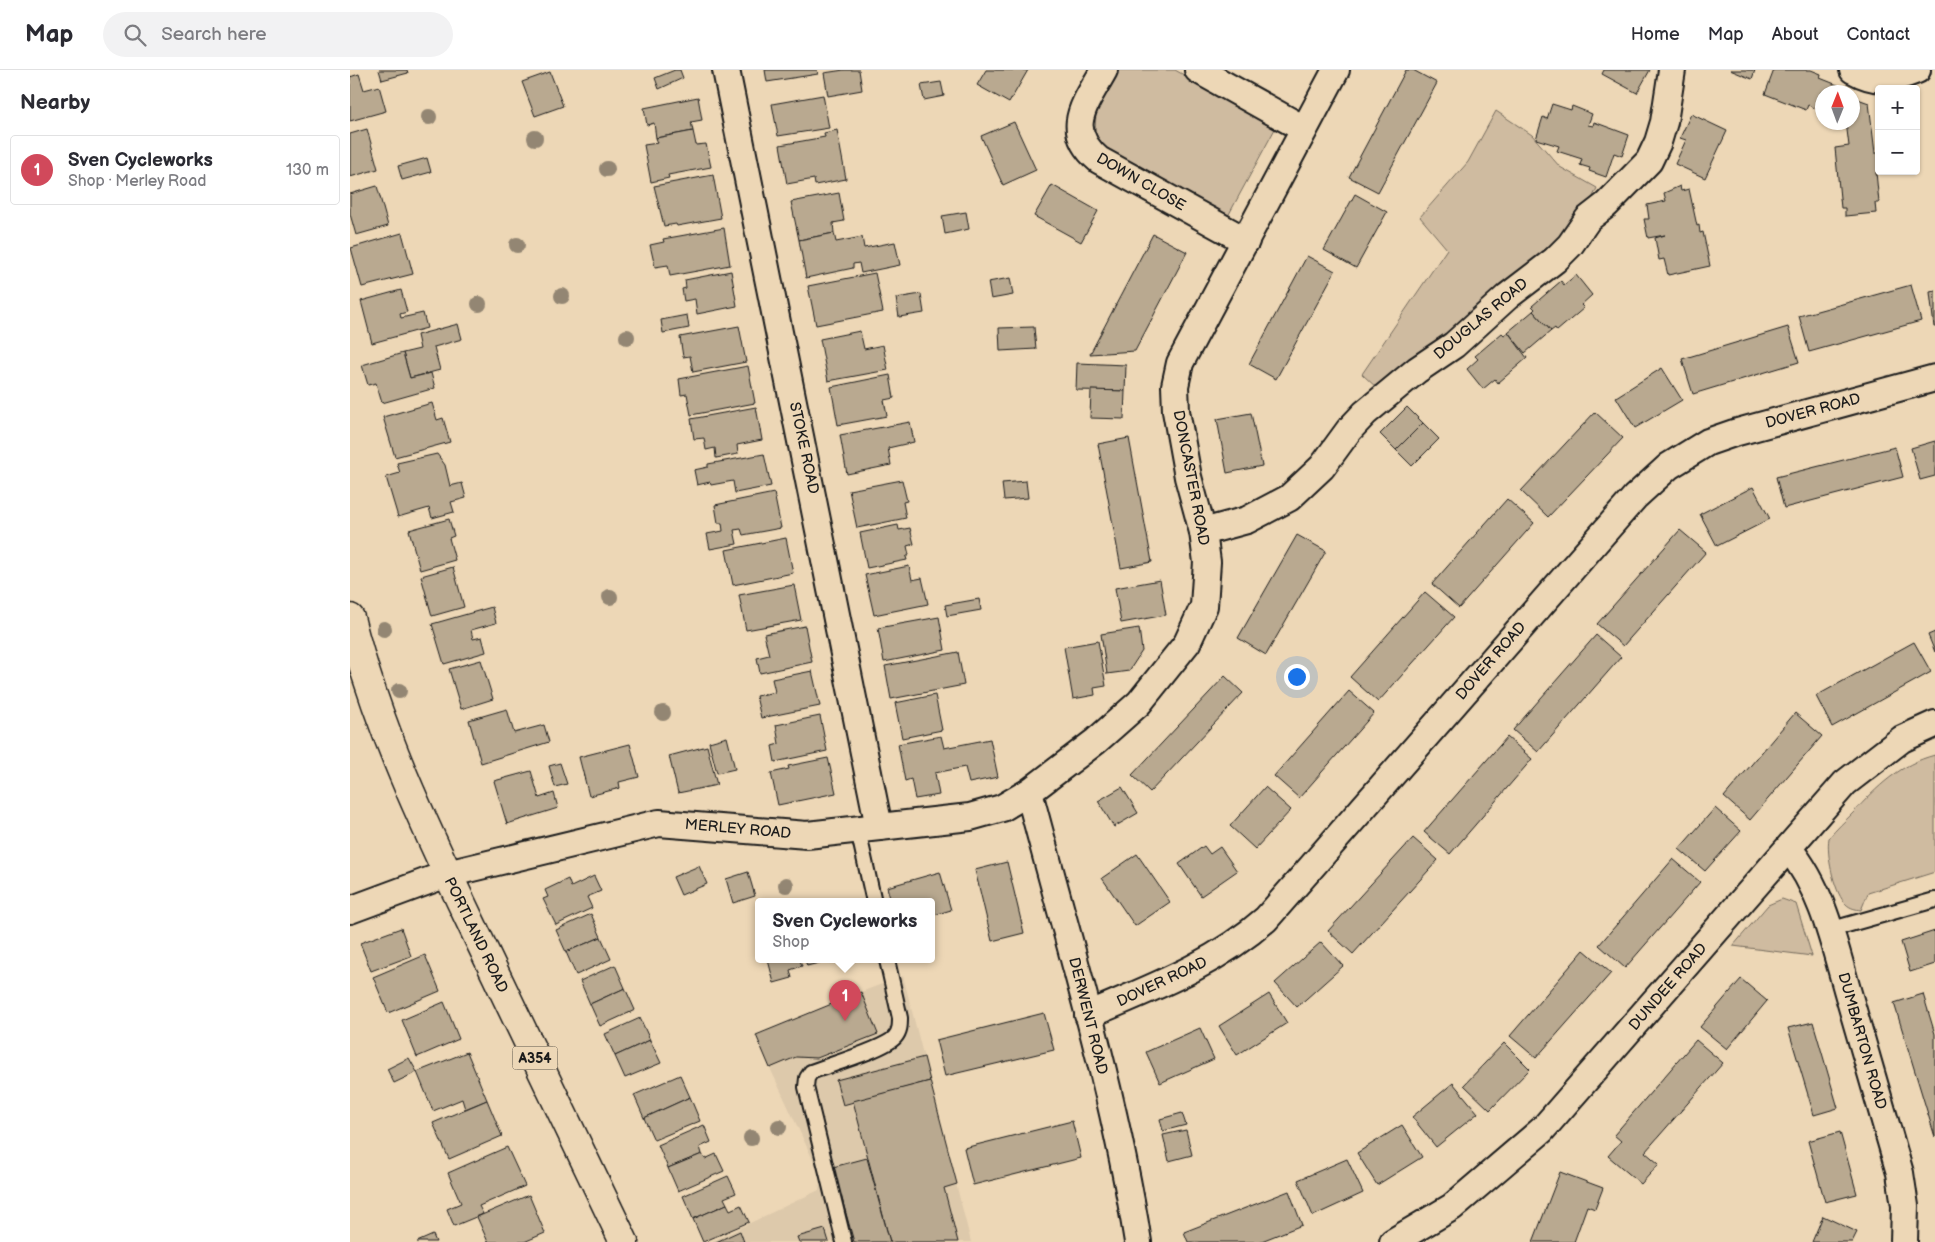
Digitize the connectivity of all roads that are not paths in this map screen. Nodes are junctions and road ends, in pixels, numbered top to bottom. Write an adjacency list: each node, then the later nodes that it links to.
1 (726, 70): 15 (street, STOKE ROAD)
2 (1104, 70): 9 (street, DOWN CLOSE)
3 (1198, 70): 8 (street)
4 (1336, 70): 8 (street, DONCASTER ROAD)
5 (1672, 70): 11 (street, DOUGLAS ROAD)
6 (1853, 70): 7 (street)
7 (1917, 70)
8 (1304, 129): 9 (street, DONCASTER ROAD)
9 (1246, 241): 11 (street, DONCASTER ROAD)
10 (1935, 378): 23 (street, DOVER ROAD)
11 (1203, 532): 14 (street, DONCASTER ROAD)
12 (350, 618): 17 (highway, PORTLAND ROAD / A354)
13 (1935, 724): 16 (street, DUNDEE ROAD)
14 (1029, 792): 15 (street, MERLEY ROAD); 23 (street, DERWENT ROAD)
15 (868, 829): 17 (street, MERLEY ROAD); 18 (lane)
16 (1789, 849): 21 (street, DUMBARTON ROAD); 27 (street, DUNDEE ROAD)
17 (447, 874): 20 (street, MERLEY ROAD); 24 (highway, PORTLAND ROAD / A354)
18 (874, 898)
19 (1935, 900): 21 (lane)
20 (350, 910)
21 (1829, 930): 28 (street, DUMBARTON ROAD)
22 (888, 963): 25 (lane)
23 (1088, 1015): 26 (street, DERWENT ROAD)
24 (624, 1242)
25 (844, 1242)
26 (1138, 1242)
27 (1392, 1242)
28 (1904, 1242)

